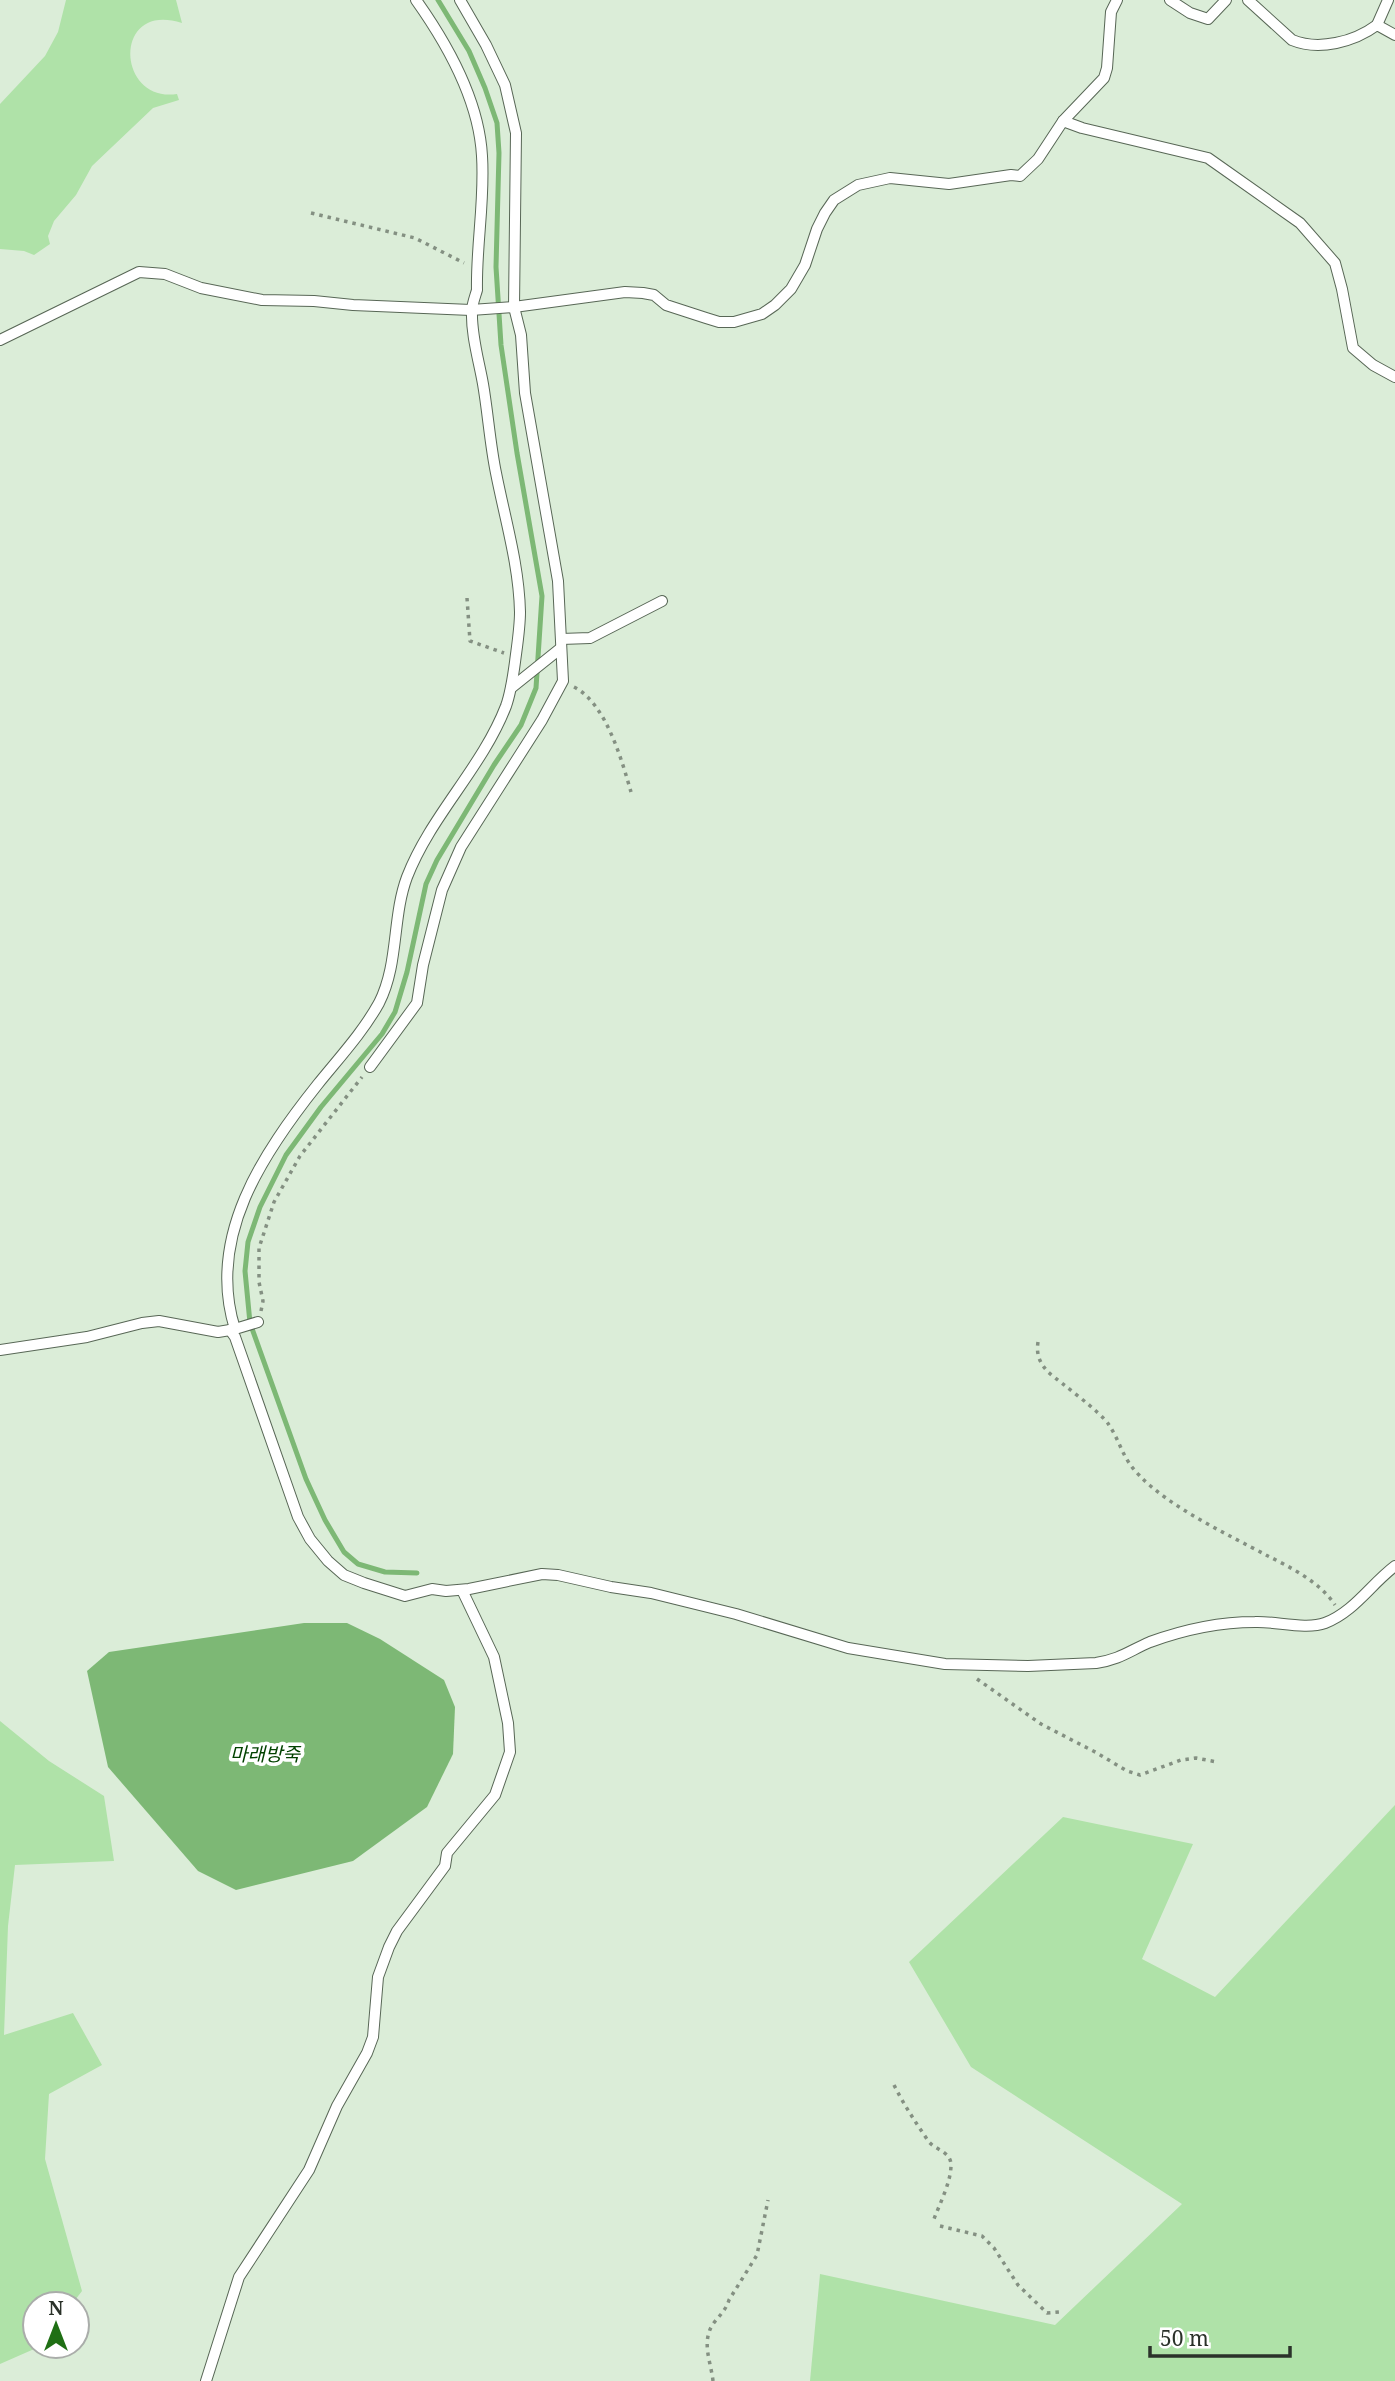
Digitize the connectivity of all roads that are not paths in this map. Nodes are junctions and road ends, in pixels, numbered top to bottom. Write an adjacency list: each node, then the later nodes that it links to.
1 (416, 0): 12 (lane)
2 (460, 0): 11 (lane)
3 (1117, 0): 10 (lane)
4 (1170, 0): 5 (lane)
5 (1226, 0)
6 (1248, 0): 8 (lane)
7 (1388, 0): 8 (lane)
8 (1377, 25): 9 (lane)
9 (1395, 35)
10 (1063, 121): 11 (lane); 14 (lane)
11 (514, 307): 12 (lane); 16 (lane)
12 (471, 310): 13 (lane); 17 (lane)
13 (0, 340)
14 (1395, 377)
15 (662, 601): 16 (lane)
16 (561, 644): 17 (lane); 18 (lane)
17 (511, 688): 20 (lane)
18 (370, 1068)
19 (258, 1322): 20 (lane)
20 (233, 1329): 21 (lane); 23 (lane)
21 (0, 1350)
22 (1395, 1566): 23 (lane)
23 (462, 1590): 24 (lane)
24 (206, 2381)

